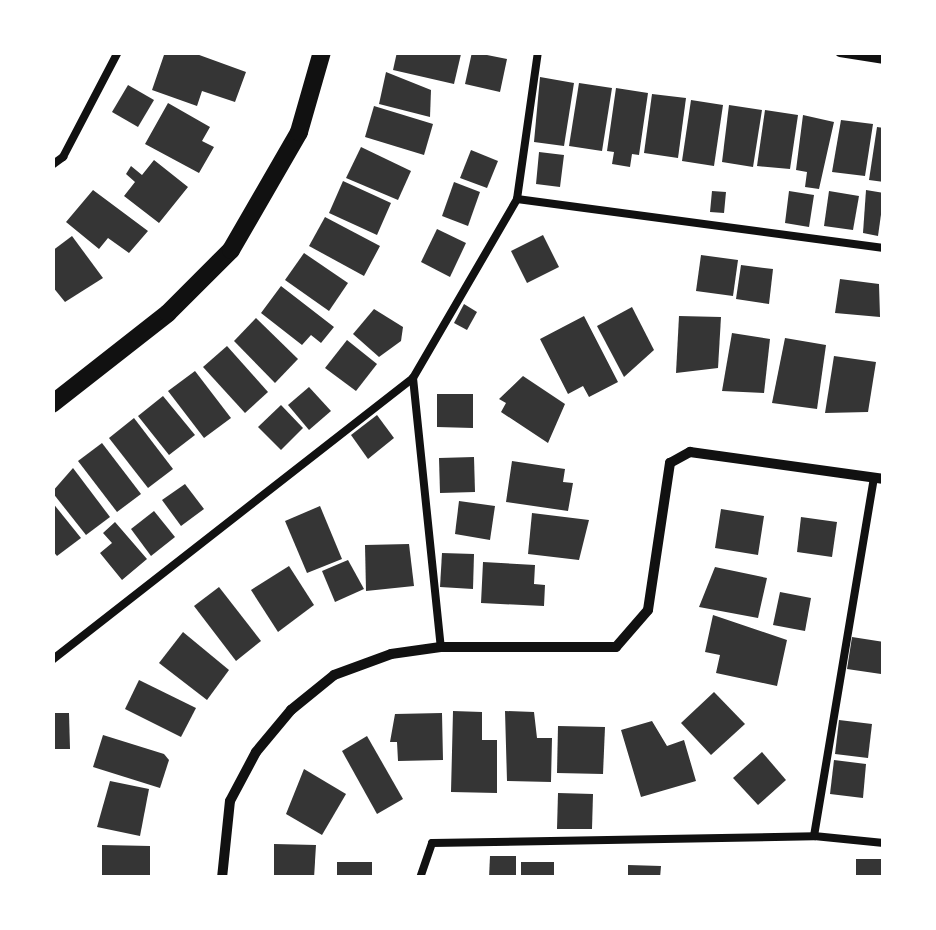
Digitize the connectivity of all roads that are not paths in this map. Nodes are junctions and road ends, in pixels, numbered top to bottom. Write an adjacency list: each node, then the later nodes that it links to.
1 (118, 52): 6 (lane)
2 (322, 52): 10 (street)
3 (538, 52): 7 (lane)
4 (840, 52): 5 (street)
5 (884, 60)
6 (52, 164)
7 (517, 199): 8 (lane); 9 (lane)
8 (884, 248)
9 (413, 378): 12 (lane); 13 (lane)
10 (52, 404)
11 (878, 478): 12 (street); 14 (lane)
12 (442, 646): 16 (street)
13 (52, 660)
14 (814, 836): 15 (lane); 17 (lane)
15 (884, 843)
16 (222, 878)
17 (420, 878)

